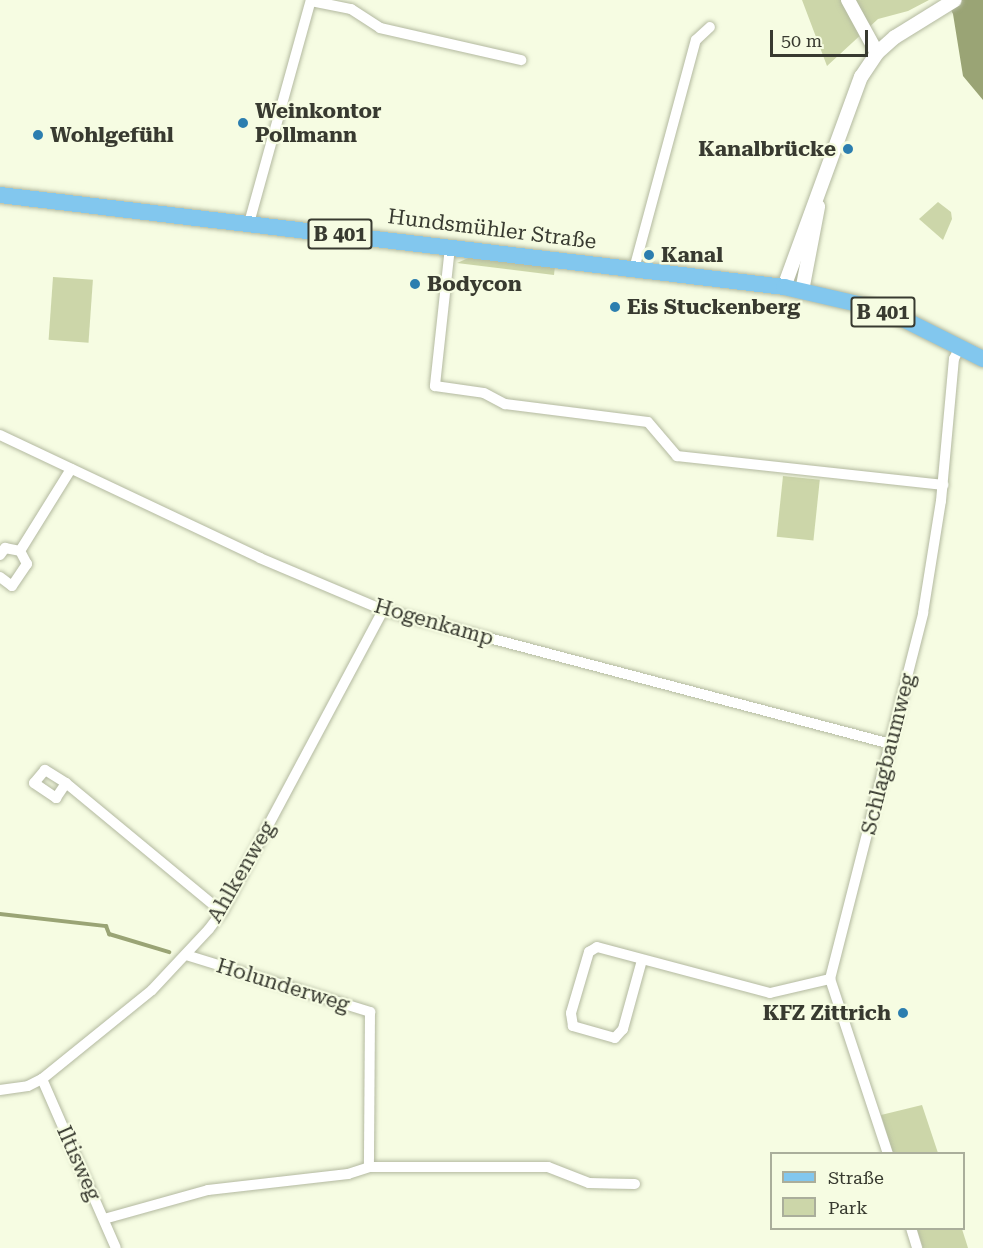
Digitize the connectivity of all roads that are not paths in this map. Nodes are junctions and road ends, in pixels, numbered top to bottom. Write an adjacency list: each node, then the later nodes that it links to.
1 (848, 0): 5 (street)
2 (955, 0): 5 (street)
3 (311, 1): 6 (street); 9 (street)
4 (710, 27): 11 (street)
5 (877, 53): 7 (street)
6 (521, 60)
7 (825, 169): 12 (street); 13 (street)
8 (0, 195): 9 (main road, Hundsmühler Straße / B 401)
9 (249, 223): 10 (main road, Hundsmühler Straße / B 401)
10 (450, 247): 11 (main road, Hundsmühler Straße / B 401); 18 (street)
11 (634, 269): 12 (main road, Hundsmühler Straße / B 401)
12 (784, 287): 13 (main road, B 401)
13 (802, 291): 14 (main road, B 401)
14 (960, 346): 15 (main road, B 401); 18 (street, Schlagbaumweg)
15 (983, 359)
16 (0, 435): 17 (street, Hogenkamp)
17 (71, 469): 19 (street); 22 (street, Hogenkamp)
18 (943, 485): 23 (street, Schlagbaumweg)
19 (20, 551): 20 (street); 21 (street)
20 (0, 555)
21 (0, 577)
22 (383, 610): 23 (street, Hogenkamp); 25 (street, Ahlkenweg)
23 (891, 744): 28 (street, Schlagbaumweg)
24 (66, 783): 25 (street)
25 (222, 912): 26 (street, Ahlkenweg)
26 (186, 955): 29 (street, Ahlkenweg); 32 (street, Holunderweg)
27 (642, 960): 27 (street); 28 (street)
28 (830, 979): 31 (street)
29 (42, 1078): 30 (street, Ahlkenweg); 34 (street, Iltisweg)
30 (0, 1090)
31 (887, 1152)
32 (369, 1167): 33 (street); 34 (street)
33 (635, 1184)
34 (104, 1219): 36 (street, Iltisweg)
35 (912, 1230): 37 (street)
36 (116, 1248)
37 (917, 1248)

